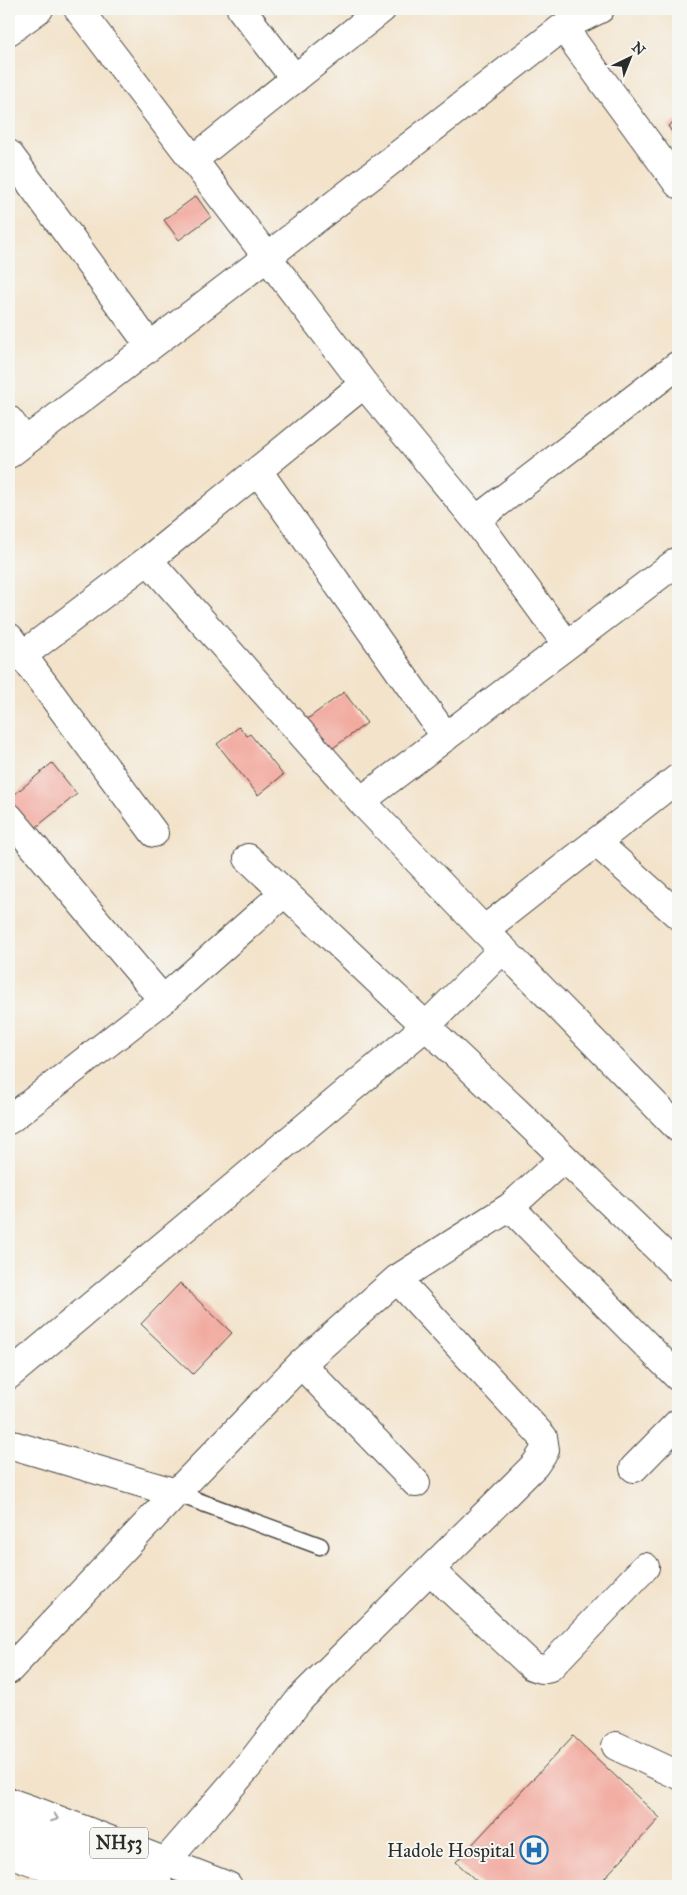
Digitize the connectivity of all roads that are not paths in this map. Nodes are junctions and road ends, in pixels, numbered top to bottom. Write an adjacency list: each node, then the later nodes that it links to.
1 (39, 9): 7 (main road)
2 (78, 9): 10 (main road)
3 (241, 9): 8 (main road)
4 (382, 9): 8 (main road)
5 (600, 9): 6 (main road)
6 (563, 27): 11 (main road); 12 (main road)
7 (9, 31)
8 (294, 79): 10 (main road)
9 (9, 154): 13 (main road)
10 (193, 160): 12 (main road)
11 (678, 184)
12 (267, 257): 13 (main road); 15 (main road)
13 (150, 346): 17 (main road)
14 (678, 365): 19 (main road)
15 (364, 384): 18 (main road); 19 (main road)
16 (9, 420): 17 (main road)
17 (17, 448)
18 (258, 471): 20 (main road); 24 (main road)
19 (476, 520): 22 (main road)
20 (148, 560): 23 (main road); 26 (main road)
21 (678, 561): 22 (main road)
22 (567, 645): 24 (main road)
23 (16, 646): 28 (main road)
24 (446, 737): 26 (main road)
25 (678, 778): 29 (main road)
26 (362, 801): 33 (main road)
27 (9, 817): 35 (main road)
28 (154, 833)
29 (596, 842): 32 (main road); 33 (main road)
30 (248, 858): 31 (main road)
31 (285, 892): 35 (main road); 36 (main road)
32 (678, 915)
33 (484, 930): 34 (main road)
34 (503, 949): 36 (main road); 38 (main road)
35 (163, 1000): 37 (main road)
36 (426, 1026): 39 (main road); 44 (main road)
37 (9, 1120)
38 (678, 1128)
39 (564, 1158): 40 (main road); 41 (main road)
40 (510, 1207): 42 (main road); 45 (main road)
41 (678, 1268)
42 (397, 1279): 43 (main road); 53 (main road)
43 (301, 1364): 49 (main road); 50 (main road)
44 (9, 1375)
45 (678, 1376)
46 (678, 1423): 48 (main road)
47 (9, 1444): 50 (main road)
48 (634, 1468)
49 (416, 1483)
50 (176, 1493): 51 (lane); 54 (main road)
51 (320, 1546)
52 (645, 1567): 53 (main road)
53 (430, 1570): 60 (main road)
54 (9, 1670)
55 (616, 1746): 56 (main road)
56 (678, 1775)
57 (9, 1802): 60 (main road, NH53, one-way to 60)
58 (9, 1826): 60 (main road)
59 (9, 1853): 61 (main road, NH53)
60 (163, 1874): 62 (main road, NH53)
61 (101, 1886)
62 (228, 1886)

